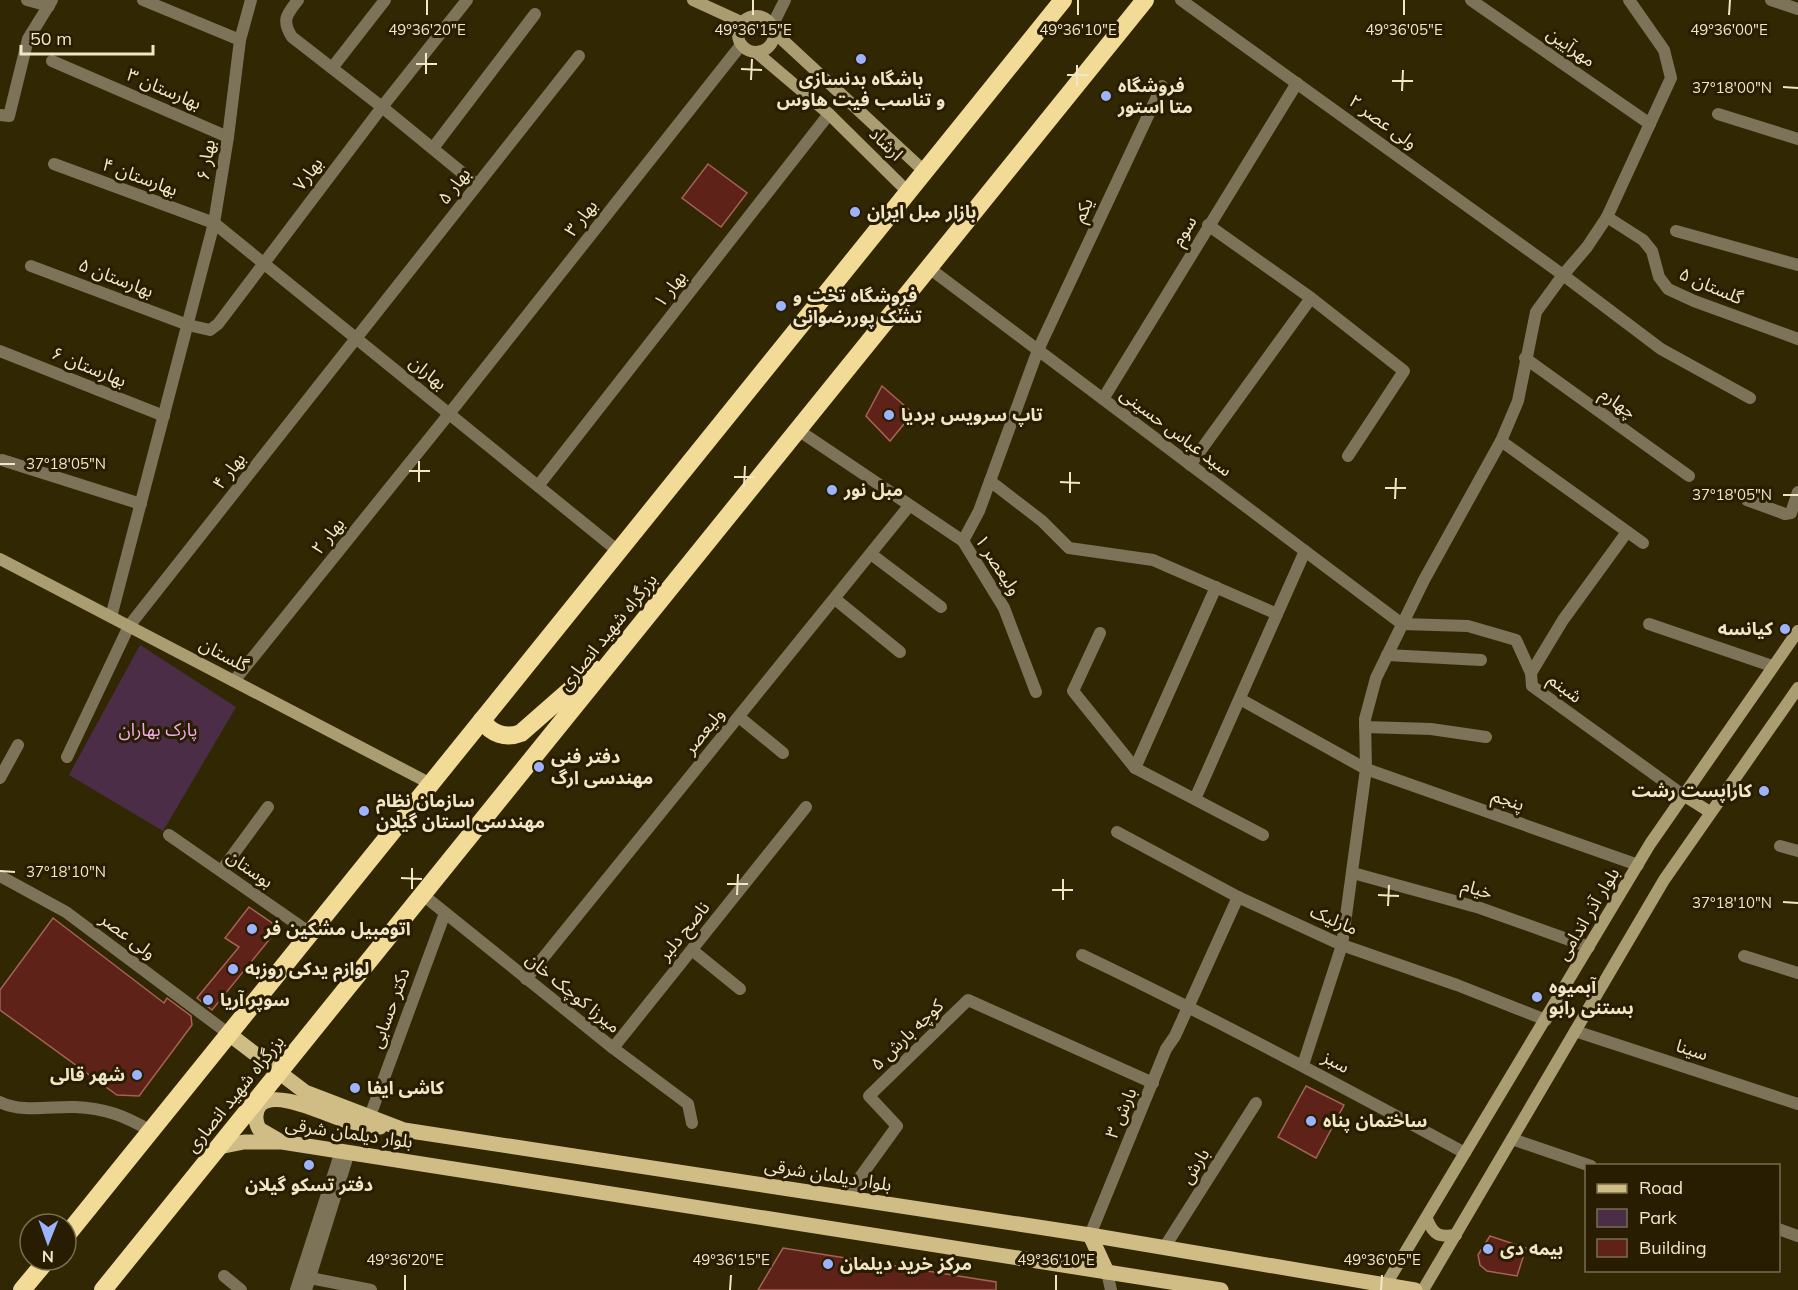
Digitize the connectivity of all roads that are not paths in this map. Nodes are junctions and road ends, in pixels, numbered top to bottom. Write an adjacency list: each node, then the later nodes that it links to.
1 (27, 0): 15 (street)
2 (143, 0): 20 (street)
3 (251, 0): 20 (street, بهار ۶)
4 (298, 0): 25 (street)
5 (385, 0): 25 (street)
6 (467, 0): 28 (street, بهار۷)
7 (693, 0): 18 (main road)
8 (785, 0): 19 (street)
9 (1063, 0): 37 (highway)
10 (1145, 0): 47 (highway, بزرگراه شهید انصاری)
11 (1181, 0): 26 (street, ولی عصر ۲)
12 (1471, 0): 32 (street, مهرآیین)
13 (1629, 0): 32 (street)
14 (1771, 0): 16 (street)
15 (50, 3): 31 (street)
16 (1798, 9)
17 (535, 14): 35 (street)
18 (741, 22): 19 (main road); 21 (main road)
19 (773, 29): 22 (main road); 37 (main road, ارشاد)
20 (240, 40): 33 (street, بهار ۶)
21 (741, 45): 22 (main road); 58 (street, بهار ۳)
22 (756, 52): 29 (main road, ارشاد)
23 (579, 56): 38 (street, بهار ۵)
24 (52, 61): 33 (street, بهارستان ۳)
25 (332, 68): 28 (street)
26 (1297, 83): 42 (street, سوم); 48 (street, ولی عصر ۲)
27 (1162, 86): 53 (street, یکم)
28 (382, 107): 35 (street); 44 (street, بهار۷)
29 (829, 114): 39 (main road, ارشاد); 67 (street, بهار ۱)
30 (1718, 114): 34 (street)
31 (4, 116)
32 (1650, 124): 40 (street)
33 (228, 137): 41 (street, بهار ۶)
34 (1798, 139)
35 (433, 148): 38 (street)
36 (54, 164): 41 (street, بهارستان ۴)
37 (924, 171): 39 (highway)
38 (477, 185): 51 (street, بهار ۵)
39 (908, 192): 75 (highway)
40 (1607, 217): 48 (street); 52 (street, گلستان ۵)
41 (214, 223): 44 (street, بهاران); 50 (street, بهار ۶)
42 (1208, 225): 49 (street); 57 (street, سوم)
43 (1676, 231): 46 (street)
44 (264, 263): 50 (street); 51 (street, بهاران)
45 (31, 266): 50 (street, بهارستان ۵)
46 (1798, 266)
47 (929, 268): 53 (street, سید عباس حسینی); 60 (highway, بزرگراه شهید انصاری)
48 (1563, 275): 55 (street); 56 (street, ولی عصر ۲)
49 (1311, 298): 62 (street); 64 (street)
50 (188, 325): 59 (street, بهار ۶)
51 (356, 338): 58 (street, بهاران); 86 (street, بهار ۴)
52 (1798, 339)
53 (1038, 350): 57 (street, سید عباس حسینی); 66 (street, یکم)
54 (0, 351): 59 (street, بهارستان ۶)
55 (1526, 358): 61 (street); 65 (street, چهارم)
56 (1750, 398)
57 (1103, 399): 64 (street, سید عباس حسینی)
58 (449, 414): 67 (street, بهاران); 95 (street, بهار ۲)
59 (164, 416): 70 (street, بهار ۶)
60 (798, 430): 71 (street, ولیعصر ۱); 87 (highway, بزرگراه شهید انصاری)
61 (1502, 441): 72 (street); 84 (street)
62 (1348, 456)
63 (2, 460): 70 (street)
64 (1190, 465): 76 (street, سید عباس حسینی)
65 (1689, 476)
66 (990, 481): 73 (street, یکم); 79 (street)
67 (538, 486): 75 (street, بهاران)
68 (1798, 492): 69 (street)
69 (1747, 500)
70 (141, 504): 83 (street, بهار ۶)
71 (909, 506): 73 (street, ولیعصر ۱); 77 (street, ولیعصر)
72 (1627, 532): 74 (street); 94 (street)
73 (963, 541): 97 (street, ولیعصر ۱)
74 (1643, 543)
75 (618, 551): 100 (highway)
76 (1305, 552): 82 (street); 84 (street, سید عباس حسینی)
77 (871, 554): 80 (street, ولیعصر); 81 (street)
78 (0, 559): 83 (main road, گلستان)
79 (1216, 588): 82 (street); 106 (street)
80 (835, 599): 90 (street); 99 (street, ولیعصر)
81 (941, 607)
82 (1277, 614): 98 (street)
83 (111, 617): 86 (main road, گلستان)
84 (1402, 624): 91 (street); 94 (street, شبنم)
85 (1649, 624): 93 (street)
86 (129, 626): 95 (main road, گلستان); 105 (street, بهار ۴)
87 (637, 630): 100 (highway); 124 (highway, بزرگراه شهید انصاری)
88 (1798, 631): 93 (main road, بلوار آذر اندامی)
89 (1100, 633): 106 (street)
90 (900, 652)
91 (1387, 655): 92 (street); 101 (street)
92 (1480, 660)
93 (1772, 666): 110 (main road, بلوار آذر اندامی)
94 (1531, 673): 110 (street, شبنم)
95 (234, 681): 109 (main road, گلستان)
96 (1798, 688): 114 (main road)
97 (1036, 692)
98 (1240, 699): 107 (street, پنجم); 111 (street)
99 (739, 717): 104 (street); 134 (street, ولیعصر)
100 (482, 720): 109 (highway)
101 (1365, 727): 102 (street); 107 (street)
102 (1486, 737)
103 (18, 745): 108 (street)
104 (783, 753)
105 (67, 757)
106 (1135, 768): 111 (street)
107 (1366, 769): 120 (street, پنجم); 122 (street)
108 (0, 778)
109 (431, 784): 127 (highway)
110 (1683, 795): 114 (main road); 120 (main road, بلوار آذر اندامی)
111 (1196, 799): 117 (street)
112 (268, 807): 121 (street)
113 (806, 807): 130 (street, ناصح دلبر)
114 (1710, 812): 138 (main road)
115 (1117, 832): 125 (street, مارلیک)
116 (169, 835): 121 (street, بوستان)
117 (1263, 835)
118 (1780, 846): 119 (street)
119 (1798, 851)
120 (1638, 865): 129 (main road, بلوار آذر اندامی)
121 (221, 871): 127 (street, بوستان)
122 (1353, 873): 128 (street); 129 (street, خیام)
123 (0, 876): 139 (street, ولی عصر)
124 (423, 895): 126 (street, میرزا کوچک خان); 142 (highway, بزرگراه شهید انصاری)
125 (1238, 897): 128 (street, مارلیک); 136 (street, بارش ۳)
126 (445, 913): 134 (street, میرزا کوچک خان); 147 (street, دکتر حسابی)
127 (310, 933): 139 (highway)
128 (1342, 945): 137 (street, مارلیک); 141 (street)
129 (1588, 947): 137 (main road, بلوار آذر اندامی)
130 (692, 950): 135 (street); 140 (street, ناصح دلبر)
131 (1082, 955): 136 (street, سبز)
132 (1744, 956): 133 (street)
133 (1798, 973)
134 (526, 979): 140 (street, میرزا کوچک خان)
135 (740, 989)
136 (1189, 1006): 141 (street, سبز); 143 (street, بارش ۳)
137 (1546, 1020): 155 (main road, بلوار آذر اندامی)
138 (1575, 1031): 145 (street, سینا); 151 (main road)
139 (229, 1034): 142 (main road, بلوار دیلمان شرقی); 150 (highway)
140 (613, 1048): 148 (street, میرزا کوچک خان)
141 (1303, 1065): 155 (street, سبز)
142 (279, 1072): 147 (main road, بلوار دیلمان شرقی); 153 (highway, بزرگراه شهید انصاری)
143 (1153, 1083): 157 (street, کوچه بارش ۵); 162 (street, بارش ۳)
144 (1257, 1102): 164 (street, بارش)
145 (1798, 1104)
146 (2, 1106): 150 (street)
147 (370, 1116): 149 (main road, بلوار دیلمان شرقی)
148 (692, 1123)
149 (404, 1130): 152 (main road); 157 (main road, بلوار دیلمان شرقی)
150 (151, 1131): 159 (highway)
151 (1512, 1139): 156 (street); 161 (main road)
152 (282, 1142): 153 (main road, بلوار دیلمان شرقی); 154 (main road, بلوار دیلمان شرقی)
153 (219, 1147): 171 (highway, بزرگراه شهید انصاری)
154 (345, 1151): 166 (main road, بلوار دیلمان شرقی); 168 (street); 173 (street)
155 (1465, 1153): 158 (main road, بلوار آذر اندامی)
156 (1585, 1164)
157 (845, 1198): 162 (main road, بلوار دیلمان شرقی)
158 (1427, 1219): 161 (main road); 169 (main road, بلوار آذر اندامی)
159 (78, 1221)
160 (1780, 1229): 163 (street)
161 (1456, 1234): 178 (main road)
162 (1090, 1235): 164 (main road, بلوار دیلمان شرقی); 166 (main road)
163 (1798, 1236)
164 (1164, 1248): 169 (main road, بلوار دیلمان شرقی)
165 (37, 1272): 170 (highway)
166 (1107, 1272): 175 (street); 176 (main road, بلوار دیلمان شرقی)
167 (224, 1276): 172 (street)
168 (308, 1284): 174 (street)
169 (1386, 1286): 177 (main road, بلوار دیلمان شرقی)
170 (22, 1290)
171 (104, 1290)
172 (241, 1290)
173 (296, 1290)
174 (371, 1290)
175 (1111, 1290)
176 (1221, 1290)
177 (1415, 1290)
178 (1423, 1290)

